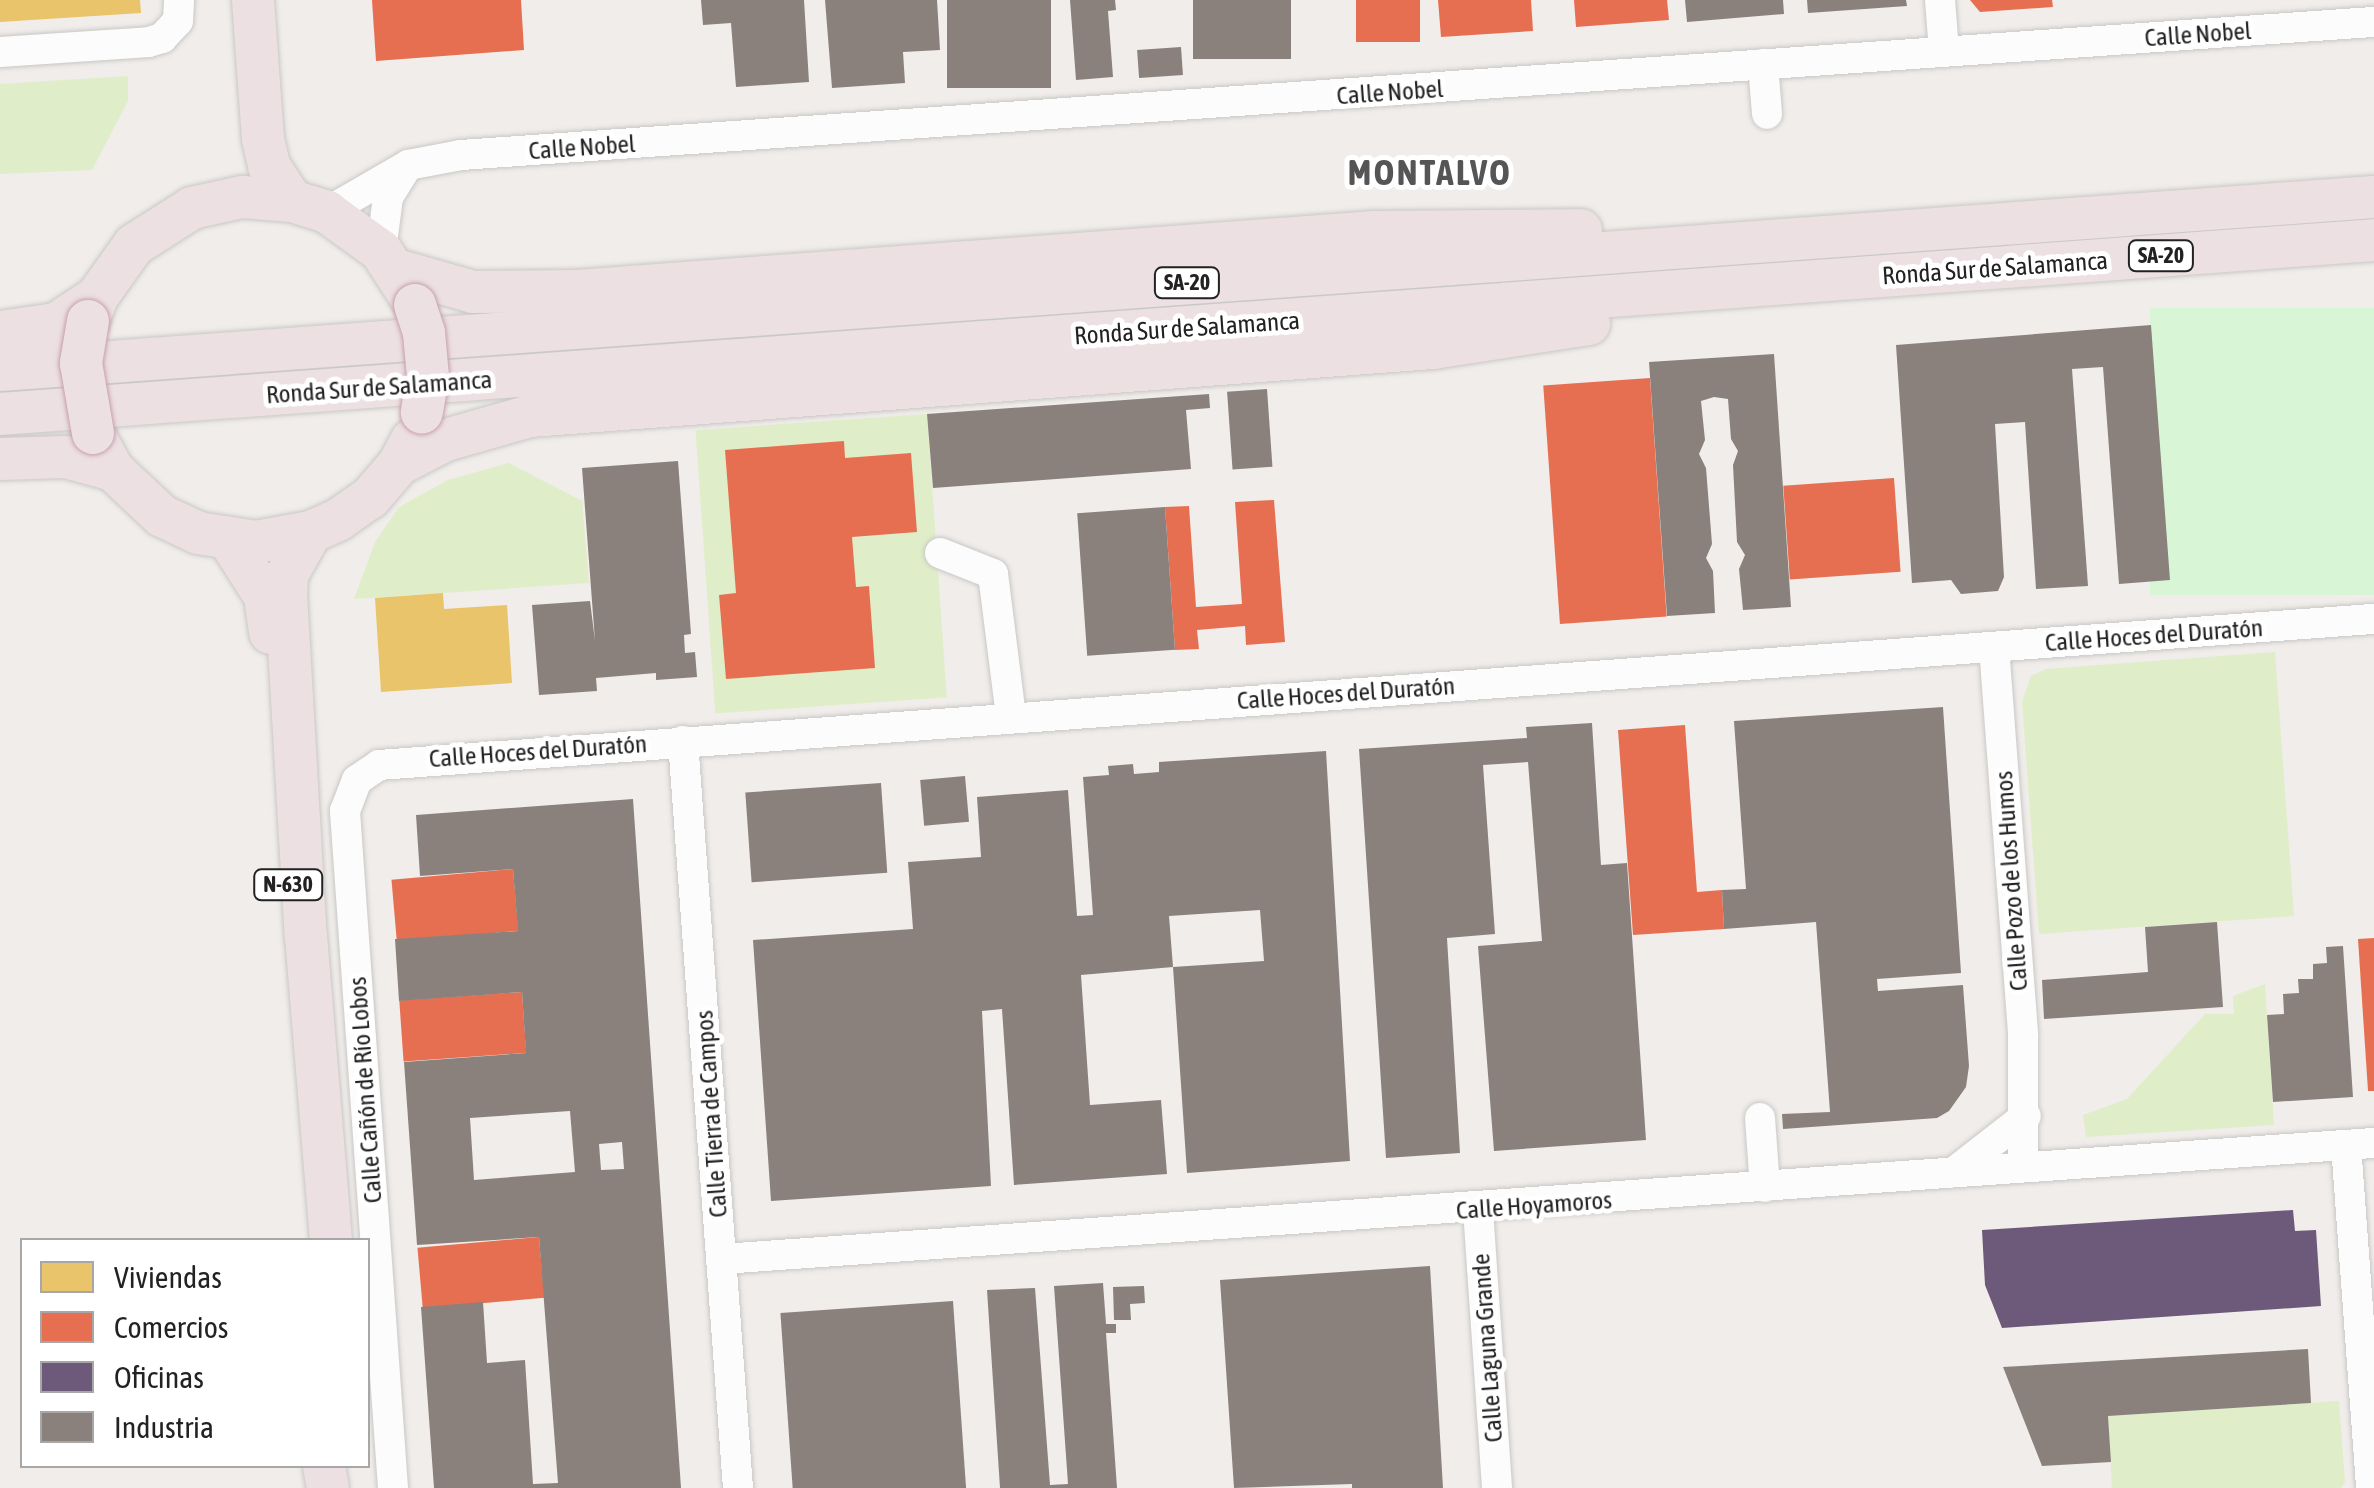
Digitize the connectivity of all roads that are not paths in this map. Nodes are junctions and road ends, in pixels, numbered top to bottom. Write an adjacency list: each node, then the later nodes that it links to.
1 (231, 0): 12 (highway)
2 (253, 0): 13 (highway)
3 (1940, 0): 6 (street)
4 (175, 14): 7 (street)
5 (2374, 22): 6 (street, Calle Nobel)
6 (1944, 51): 8 (street, Calle Nobel)
7 (0, 52)
8 (1763, 64): 9 (street); 10 (street, Calle Nobel)
9 (1767, 114)
10 (408, 165): 13 (street, Calle Nobel); 17 (street)
11 (2374, 197): 14 (highway, Ronda Sur de Salamanca / SA-20)
12 (216, 201): 13 (highway, N-630); 18 (highway, N-630)
13 (309, 207): 17 (highway)
14 (1937, 230): 17 (highway); 20 (highway, Ronda Sur de Salamanca / SA-20)
15 (2374, 240): 16 (highway, Ronda Sur de Salamanca / SA-20)
16 (1949, 272): 21 (highway, Ronda Sur de Salamanca / SA-20); 23 (highway)
17 (397, 276): 23 (highway, N-630, bridge)
18 (92, 309): 19 (highway); 24 (highway, N-630, bridge)
19 (0, 332)
20 (0, 370)
21 (0, 414)
22 (0, 459): 24 (highway)
23 (399, 464): 25 (highway, N-630)
24 (113, 470): 26 (highway, N-630)
25 (312, 532): 26 (highway, N-630); 41 (highway, N-630)
26 (229, 540): 40 (highway, N-630)
27 (940, 553): 30 (street)
28 (2374, 619): 29 (street, Calle Hoces del Duratón)
29 (1994, 647): 30 (street, Calle Hoces del Duratón); 33 (street, Calle Pozo de los Humos)
30 (1011, 717): 31 (street, Calle Hoces del Duratón)
31 (684, 741): 32 (street, Calle Hoces del Duratón); 42 (street, Calle Tierra de Campos)
32 (345, 811): 43 (street, Calle Cañón de Río Lobos)
33 (2026, 1116): 36 (street, Calle Pozo de los Humos); 37 (street)
34 (1760, 1118): 38 (street)
35 (2360, 1144): 36 (street, Calle Hoyamoros); 46 (street)
36 (2024, 1167): 37 (street, Calle Hoyamoros)
37 (1954, 1172): 38 (street, Calle Hoyamoros)
38 (1765, 1187): 39 (street, Calle Hoyamoros)
39 (1478, 1209): 42 (street, Calle Hoyamoros); 45 (street, Calle Laguna Grande)
40 (309, 1238)
41 (331, 1238)
42 (722, 1260): 44 (street, Calle Tierra de Campos)
43 (393, 1488)
44 (738, 1488)
45 (1496, 1488)
46 (2371, 1488)

